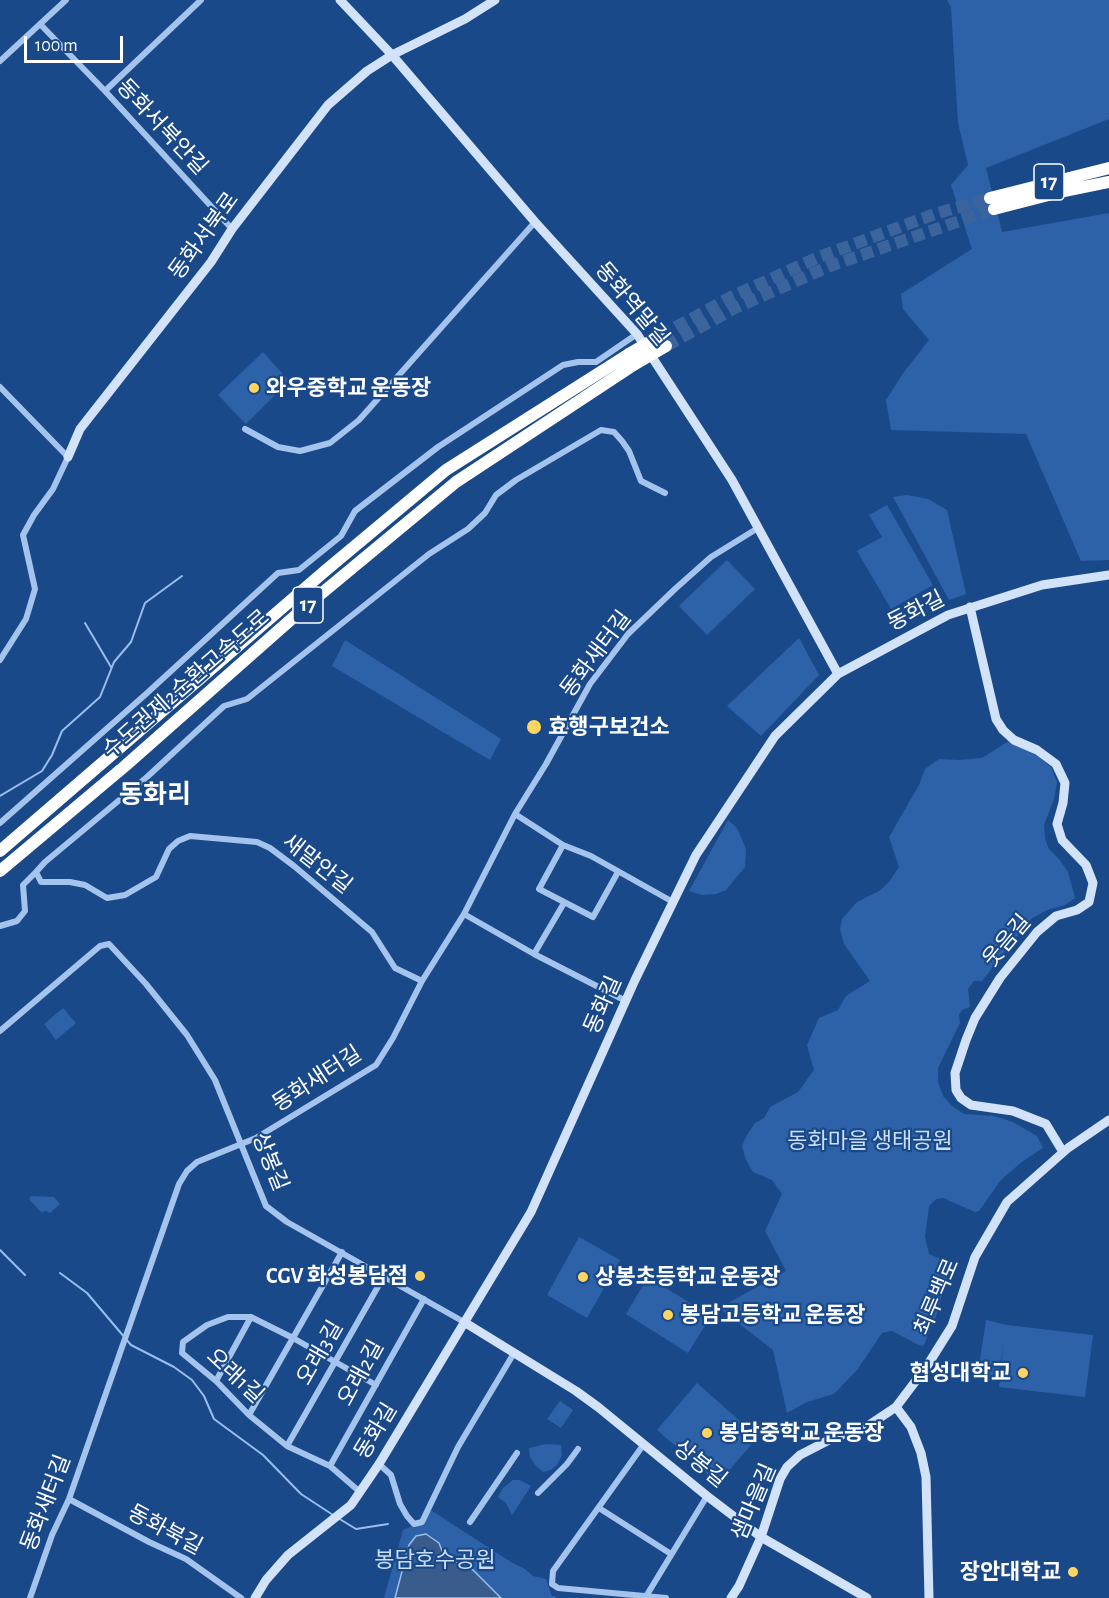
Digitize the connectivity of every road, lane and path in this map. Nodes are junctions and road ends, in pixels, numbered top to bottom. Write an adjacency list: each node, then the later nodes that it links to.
1 (66, 0): 6 (street)
2 (201, 0): 9 (street)
3 (340, 0): 5 (street, 동화역말길)
4 (495, 0): 7 (street, 동화서북로)
5 (348, 4): 7 (street, 동화역말길)
6 (40, 24): 8 (street); 9 (street, 동화서북안길)
7 (392, 55): 12 (street, 동화역말길); 13 (street, 동화서북로)
8 (0, 61)
9 (105, 91): 13 (street, 동화서북안길)
10 (1109, 168): 11 (highway, 17)
11 (1109, 182)
12 (535, 222): 14 (street, 동화역말길); 18 (street)
13 (232, 229): 19 (street, 동화서북로)
14 (638, 334): 21 (street, 동화역말길); 27 (street)
15 (663, 341): 16 (highway, 수도권제2순환고속도로 / 17, bridge)
16 (632, 359): 29 (highway, 수도권제2순환고속도로 / 17); 30 (highway, 수도권제2순환고속도로 / 17)
17 (0, 387): 19 (street)
18 (245, 429)
19 (68, 457): 24 (street)
20 (665, 493): 31 (street)
21 (758, 528): 25 (street, 동화역말길); 26 (street, 동화새터길)
22 (1109, 575): 23 (street, 동화길)
23 (970, 607): 25 (street, 동화길); 43 (street, 웃음길)
24 (0, 660)
25 (838, 674): 33 (street, 동화길)
26 (515, 814): 28 (street); 35 (street, 동화새터길)
27 (0, 822)
28 (563, 845): 32 (street); 34 (street)
29 (0, 850)
30 (0, 871)
31 (36, 872): 36 (street); 38 (street, 새말안길)
32 (618, 872): 33 (street); 34 (street)
33 (674, 902): 39 (street, 동화길)
34 (564, 903): 37 (street)
35 (464, 914): 37 (street); 38 (street, 동화새터길)
36 (0, 926)
37 (534, 954): 39 (street)
38 (422, 981): 42 (street, 동화새터길)
39 (626, 1001): 48 (street, 동화길)
40 (0, 1031): 42 (street, 상봉길)
41 (1109, 1120): 43 (street, 최루백로)
42 (242, 1145): 44 (street, 상봉길); 65 (street, 동화새터길)
43 (1064, 1152): 54 (street, 최루백로)
44 (342, 1252): 45 (street, 상봉길); 49 (street)
45 (384, 1276): 46 (street, 상봉길); 51 (street, 오래3길)
46 (424, 1299): 48 (street, 상봉길); 53 (street, 오래2길)
47 (250, 1317): 49 (street); 52 (street); 52 (street, 오래1길)
48 (464, 1322): 50 (street, 상봉길); 60 (street, 동화길)
49 (293, 1338): 51 (street); 55 (street)
50 (514, 1353): 56 (street, 상봉길); 60 (street)
51 (336, 1362): 53 (street); 57 (street, 오래3길)
52 (216, 1380): 55 (street, 오래1길)
53 (376, 1385): 61 (street, 오래2길)
54 (896, 1407): 68 (street, 샘마을길); 71 (street)
55 (249, 1415): 57 (street, 오래1길)
56 (644, 1444): 64 (street, 상봉길); 66 (street)
57 (287, 1446): 61 (street, 오래1길)
58 (578, 1449): 63 (street)
59 (517, 1453): 67 (street)
60 (379, 1464): 62 (street, 동화길)
61 (330, 1466): 62 (street, 오래1길)
62 (360, 1492): 74 (street, 동화길)
63 (538, 1492)
64 (707, 1496): 68 (street, 상봉길); 69 (street)
65 (69, 1499): 72 (street, 동화새터길); 73 (street, 동화북길)
66 (598, 1508): 69 (street); 70 (street)
67 (470, 1522)
68 (761, 1537): 76 (street, 샘마을길); 77 (street, 상봉길)
69 (671, 1554): 70 (street)
70 (645, 1597): 75 (street)
71 (927, 1597)
72 (30, 1598)
73 (241, 1598)
74 (255, 1598)
75 (666, 1598)
76 (731, 1598)
77 (867, 1598)

